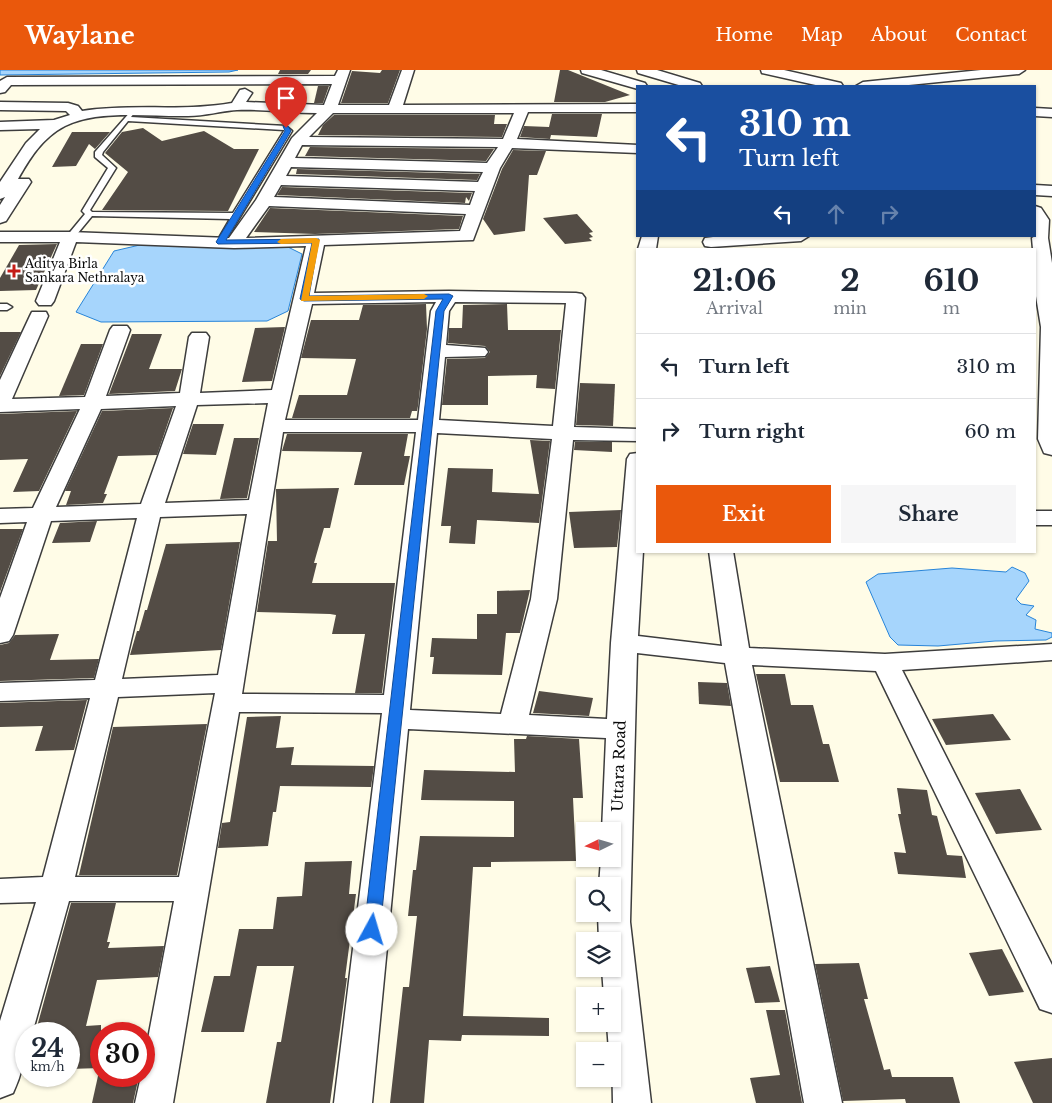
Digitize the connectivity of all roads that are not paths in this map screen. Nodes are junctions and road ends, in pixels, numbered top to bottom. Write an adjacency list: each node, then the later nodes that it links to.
1 (408, 70): 22 (street)
2 (587, 70): 11 (street)
3 (643, 70): 12 (street)
4 (767, 70): 13 (street)
5 (891, 70): 10 (street)
6 (1019, 70): 10 (street); 15 (street)
7 (257, 74): 8 (street); 9 (street); 17 (street)
8 (341, 75): 24 (street)
9 (58, 80): 16 (street); 19 (street)
10 (929, 80): 14 (street)
11 (637, 85)
12 (692, 85)
13 (832, 85)
14 (874, 85)
15 (1018, 85)
16 (0, 89)
17 (247, 91): 19 (street); 21 (street)
18 (0, 97): 19 (street)
19 (41, 99): 20 (street); 31 (street)
20 (0, 106)
21 (237, 106): 24 (street); 29 (street)
22 (395, 108): 24 (street); 25 (street)
23 (631, 108): 30 (street); 34 (street)
24 (329, 109): 33 (street)
25 (522, 110): 30 (street); 35 (street)
26 (1036, 112): 27 (street)
27 (1052, 113)
28 (0, 115): 31 (street)
29 (129, 116): 31 (street); 47 (lane); 48 (lane)
30 (563, 119): 36 (street)
31 (63, 123): 32 (street); 44 (street); 49 (street)
32 (0, 126)
33 (297, 141): 35 (street); 38 (street)
34 (636, 141)
35 (508, 143): 36 (street); 39 (street)
36 (558, 146): 37 (street)
37 (636, 149)
38 (288, 162): 39 (street); 40 (street)
39 (492, 168): 41 (street)
40 (277, 180): 41 (street); 45 (street)
41 (484, 187): 46 (street)
42 (1036, 190): 43 (street)
43 (1052, 191)
44 (0, 194)
45 (264, 201): 46 (street); 56 (street)
46 (477, 210): 54 (street)
47 (90, 214): 48 (lane); 52 (lane)
48 (236, 215): 56 (lane)
49 (0, 218)
50 (1040, 226): 57 (street)
51 (0, 237): 52 (street)
52 (70, 237): 56 (street); 69 (street)
53 (786, 237): 55 (street)
54 (316, 240): 56 (street); 59 (street)
55 (712, 242)
56 (227, 243)
57 (1044, 276): 60 (street)
58 (449, 296): 59 (street); 63 (street); 72 (street)
59 (304, 299): 66 (street)
60 (1046, 326): 65 (street)
61 (120, 330): 68 (street)
62 (199, 337): 67 (street)
63 (436, 351): 64 (street); 71 (street)
64 (478, 352)
65 (1046, 374): 74 (street)
66 (279, 396): 67 (street); 70 (street)
67 (189, 399): 68 (street); 76 (street)
68 (93, 403): 69 (street); 77 (street)
69 (0, 404)
70 (273, 426): 71 (street); 75 (street)
71 (427, 426): 72 (street); 91 (street)
72 (563, 433): 73 (street); 92 (street)
73 (636, 435)
74 (1047, 441)
75 (258, 507): 76 (street); 90 (street)
76 (150, 512): 77 (street); 88 (street)
77 (41, 515): 78 (street); 83 (street)
78 (0, 516)
79 (1036, 518): 80 (street)
80 (1052, 518)
81 (636, 552): 84 (street, Uttara Road)
82 (721, 553): 86 (street)
83 (0, 635)
84 (634, 645): 86 (street); 93 (street, Uttara Road)
85 (1052, 652): 87 (street)
86 (737, 656): 87 (street); 102 (street)
87 (885, 663): 97 (street)
88 (106, 688): 89 (street); 90 (street); 94 (street)
89 (0, 692)
90 (228, 694): 91 (street); 95 (street)
91 (396, 711): 92 (street); 100 (street)
92 (513, 724): 93 (street)
93 (620, 729): 101 (street, Uttara Road)
94 (56, 889): 95 (street); 96 (street); 98 (street)
95 (194, 889): 99 (street)
96 (0, 891)
97 (1052, 999)
98 (0, 1082)
99 (154, 1103)
100 (353, 1103)
101 (632, 1103)
102 (823, 1103)

